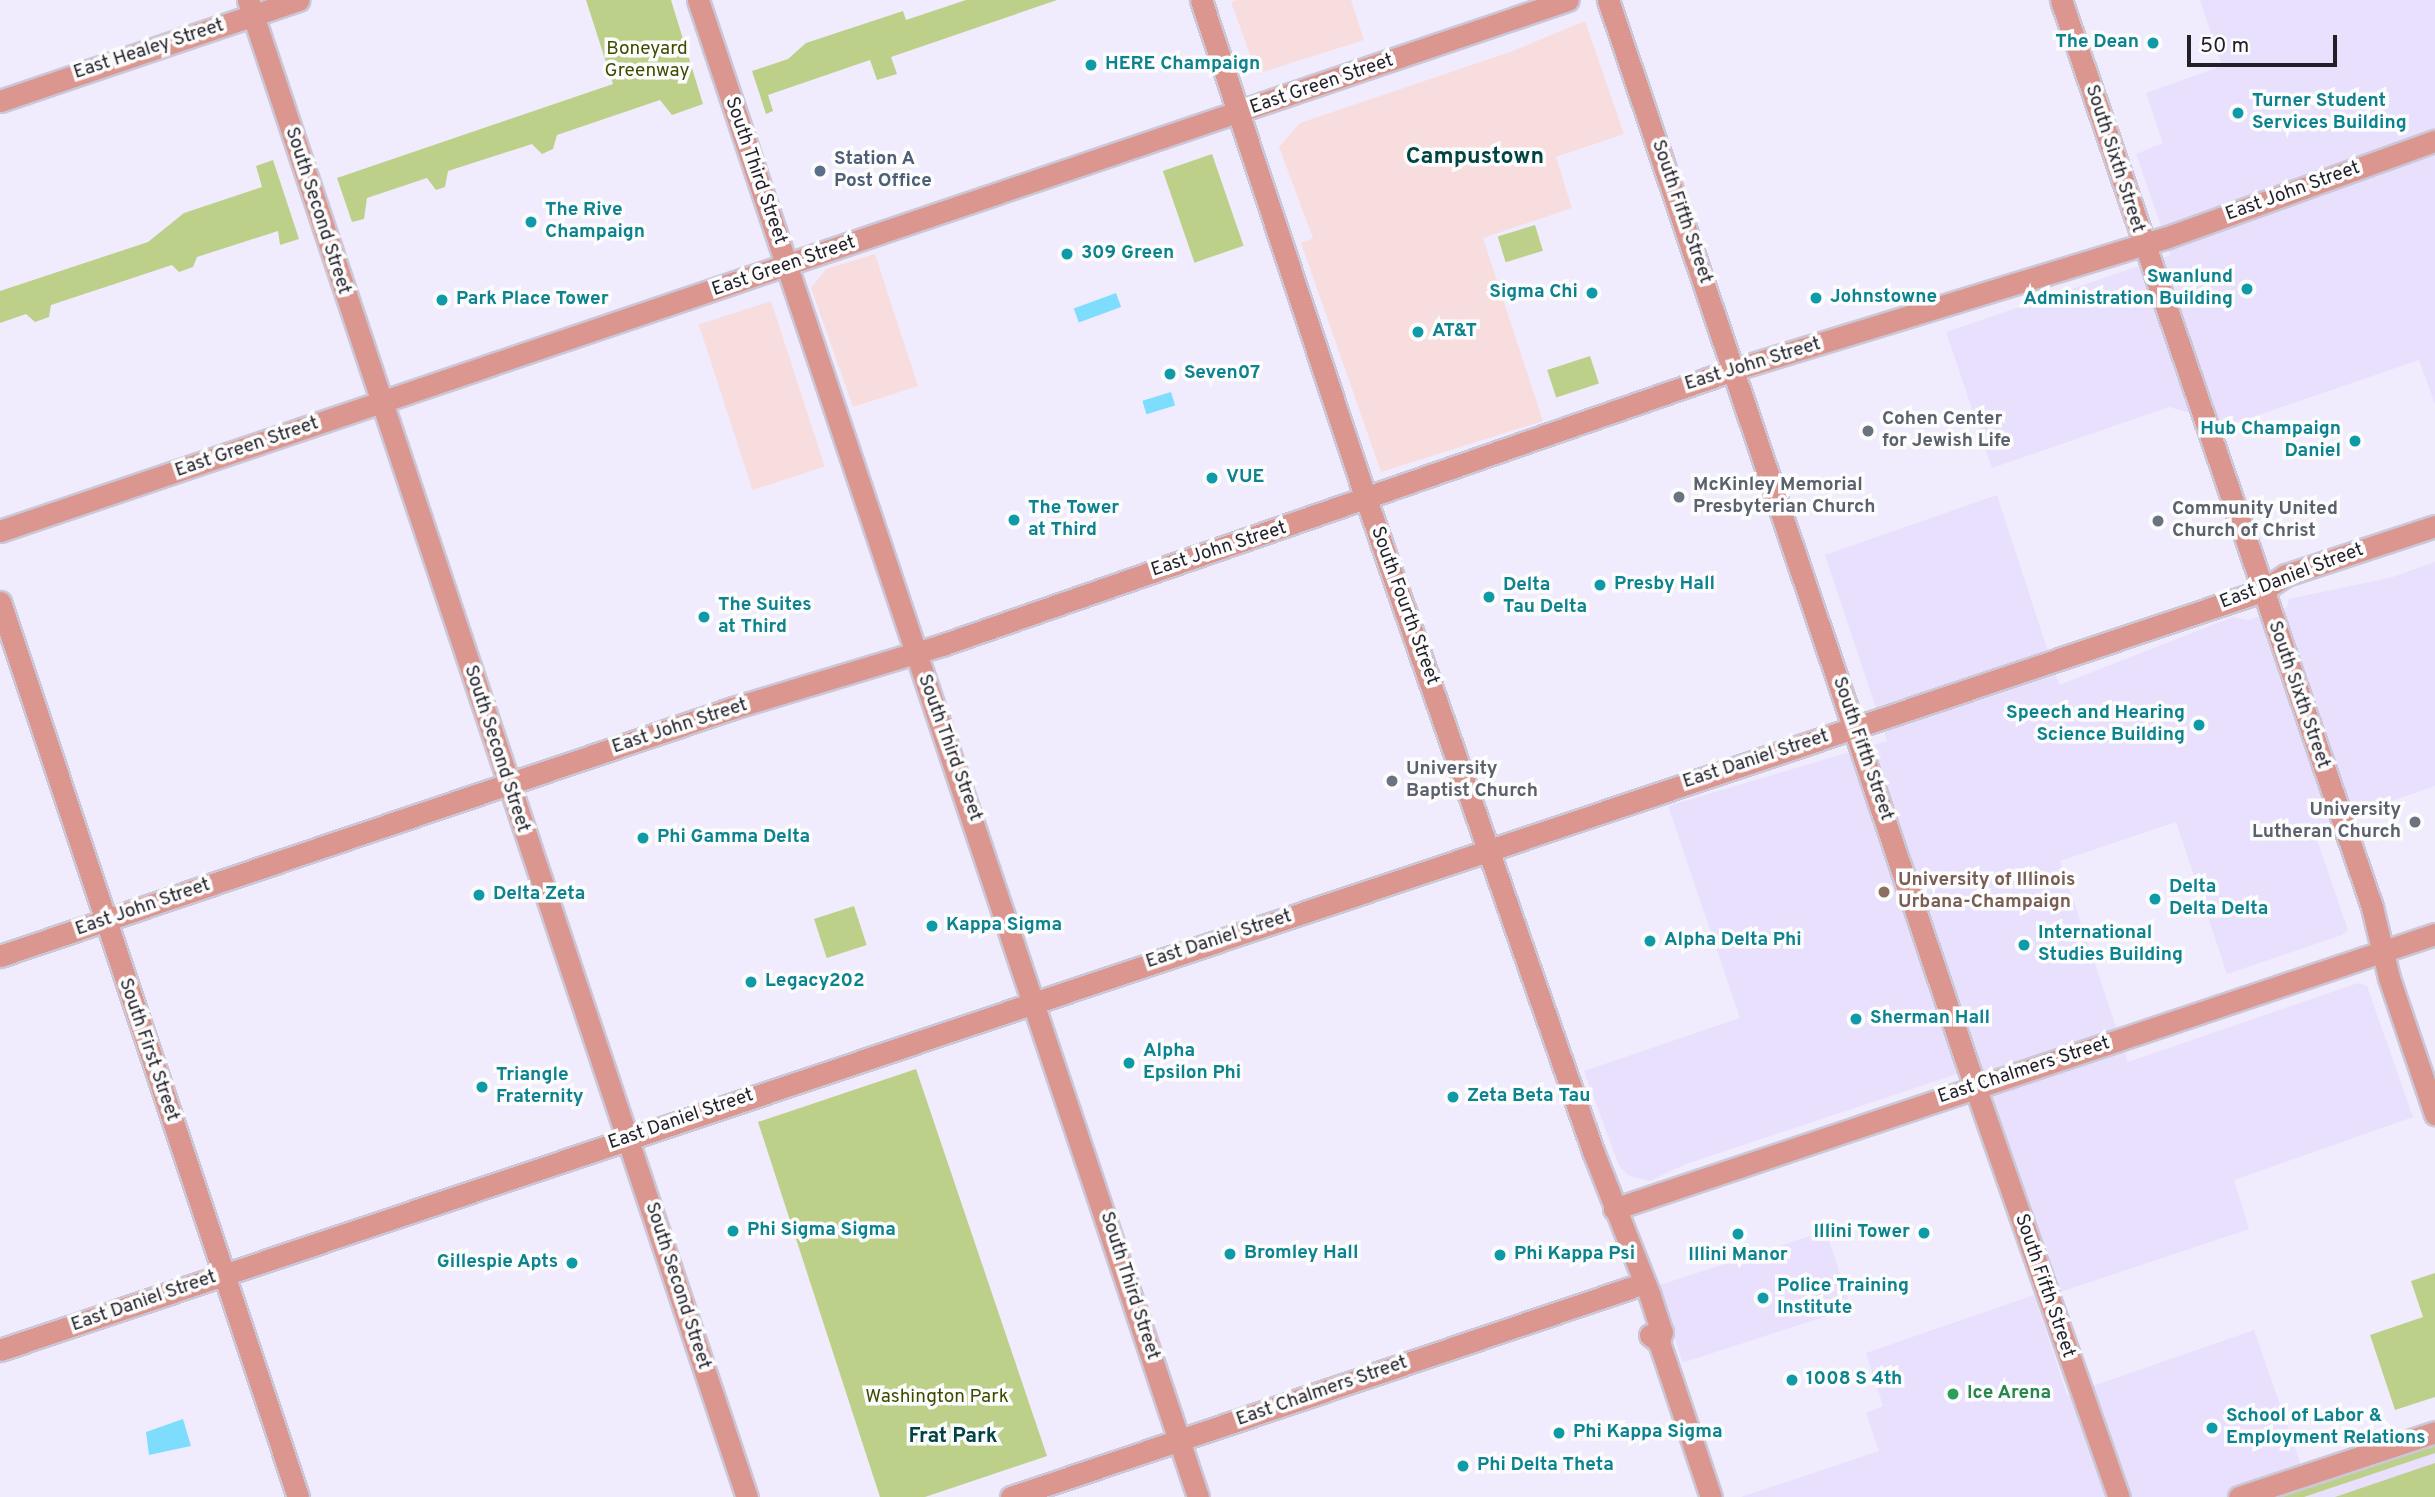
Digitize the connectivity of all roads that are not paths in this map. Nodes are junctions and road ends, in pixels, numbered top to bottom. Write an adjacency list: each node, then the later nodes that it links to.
1 (298, 0): 7 (street, East Healey Street)
2 (698, 0): 12 (street, South Third Street)
3 (1201, 0): 9 (street, South Fourth Street)
4 (1568, 0): 9 (street, East Green Street)
5 (1608, 0): 13 (street, South Fifth Street)
6 (2061, 0): 11 (street, South Sixth Street)
7 (251, 8): 8 (street, East Healey Street); 14 (street, South Second Street)
8 (0, 101)
9 (1238, 114): 12 (street, East Green Street); 15 (street, South Fourth Street)
10 (2435, 141): 11 (street, East John Street)
11 (2143, 246): 13 (street, East John Street); 18 (street, South Sixth Street)
12 (787, 266): 14 (street, East Green Street); 20 (street, South Third Street)
13 (1736, 369): 15 (street, East John Street); 21 (street, South Fifth Street)
14 (382, 403): 17 (street, East Green Street); 22 (street, South Second Street)
15 (1365, 496): 20 (street, East John Street); 23 (street, South Fourth Street)
16 (2435, 526): 18 (street, East Daniel Street)
17 (0, 531)
18 (2262, 591): 21 (street, East Daniel Street); 26 (street, South Sixth Street)
19 (0, 602): 24 (street, South First Street)
20 (915, 654): 22 (street, East John Street); 28 (street, South Third Street)
21 (1855, 727): 23 (street, East Daniel Street); 29 (street, South Fifth Street)
22 (507, 784): 24 (street, East John Street); 31 (street, South Second Street)
23 (1490, 848): 28 (street, East Daniel Street); 32 (street, South Fourth Street)
24 (103, 922): 27 (street, East John Street); 33 (street, South First Street)
25 (2435, 934): 26 (street, East Chalmers Street)
26 (2383, 951): 29 (street, East Chalmers Street); 30 (street, South Sixth Street)
27 (0, 956)
28 (1034, 1000): 31 (street, East Daniel Street); 38 (street, South Third Street)
29 (1975, 1087): 32 (street, East Chalmers Street); 44 (street, South Fifth Street)
30 (2435, 1114)
31 (629, 1138): 33 (street, East Daniel Street); 40 (street, South Second Street)
32 (1614, 1209): 34 (street, South Fourth Street); 35 (street, South Fourth Street)
33 (225, 1274): 36 (street, East Daniel Street); 39 (street, South First Street)
34 (1633, 1287): 35 (street, South Fourth Street); 38 (street, East Chalmers Street)
35 (1659, 1342): 43 (street, South Fourth Street)
36 (0, 1350)
37 (2435, 1432): 45 (street)
38 (1180, 1440): 41 (street, East Chalmers Street); 42 (street, South Third Street)
39 (298, 1497)
40 (747, 1497)
41 (1011, 1497)
42 (1198, 1497)
43 (1710, 1497)
44 (2119, 1497)
45 (2239, 1497)

